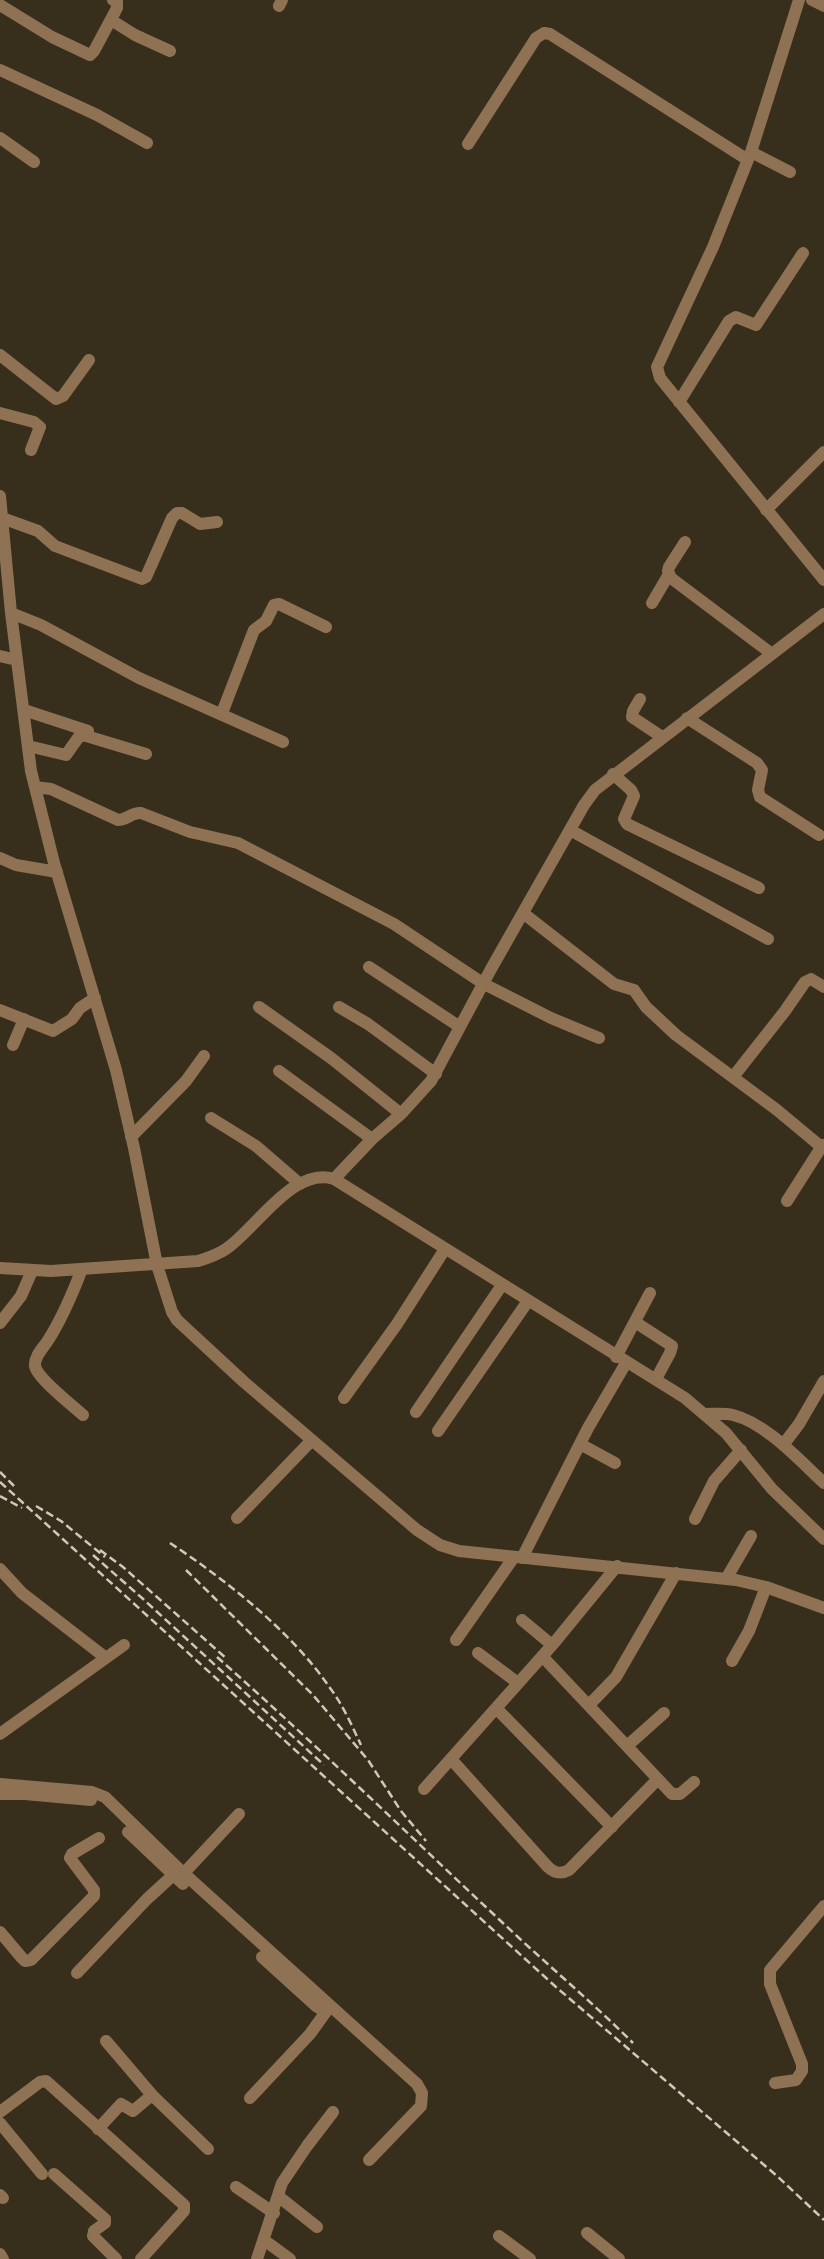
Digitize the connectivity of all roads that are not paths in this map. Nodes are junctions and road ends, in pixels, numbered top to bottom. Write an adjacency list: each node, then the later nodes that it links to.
1 (113, 0): 6 (street)
2 (799, 0): 12 (street)
3 (812, 0): 5 (street)
4 (0, 5): 6 (street)
5 (824, 6)
6 (111, 20): 7 (street)
7 (170, 51)
8 (0, 70): 10 (street)
9 (0, 138): 13 (street)
10 (147, 143)
11 (468, 144): 12 (street)
12 (750, 156): 14 (street); 18 (street)
13 (34, 162)
14 (790, 172)
15 (803, 253): 18 (street)
16 (0, 355): 17 (street)
17 (89, 360)
18 (679, 402): 23 (street)
19 (0, 412): 20 (street)
20 (31, 450)
21 (824, 452): 23 (street)
22 (0, 496): 24 (street)
23 (766, 510): 29 (street)
24 (2, 518): 25 (street); 27 (street)
25 (217, 522)
26 (685, 542): 28 (street)
27 (3, 551): 32 (street)
28 (668, 574): 30 (street); 34 (street)
29 (824, 580)
30 (652, 603)
31 (824, 614): 34 (street)
32 (8, 619): 36 (street); 39 (street)
33 (326, 628): 39 (street)
34 (772, 654): 40 (street)
35 (0, 656): 36 (street)
36 (17, 660): 38 (street)
37 (640, 699): 42 (street)
38 (24, 710): 41 (street); 44 (street)
39 (222, 713): 43 (street)
40 (687, 718): 42 (street); 49 (street)
41 (88, 732)
42 (662, 737): 46 (street)
43 (283, 742)
44 (28, 746): 45 (street); 47 (street)
45 (146, 754)
46 (613, 774): 48 (street); 52 (street)
47 (34, 787): 51 (street); 56 (street)
48 (570, 830): 53 (street); 54 (street)
49 (819, 835)
50 (0, 858): 51 (street)
51 (57, 872): 58 (street)
52 (759, 888)
53 (523, 913): 56 (street); 69 (street)
54 (768, 939)
55 (369, 967): 63 (street)
56 (484, 984): 63 (street); 64 (street)
57 (824, 987): 69 (street)
58 (95, 998): 62 (street); 72 (street)
59 (259, 1007): 70 (street)
60 (339, 1007): 68 (street)
61 (0, 1010): 62 (street)
62 (24, 1019): 65 (street)
63 (460, 1027): 68 (street)
64 (599, 1038)
65 (13, 1045)
66 (204, 1056): 72 (street)
67 (279, 1071): 73 (street)
68 (436, 1074): 70 (street)
69 (733, 1077): 74 (street)
70 (401, 1114): 73 (street)
71 (211, 1118): 76 (street)
72 (131, 1137): 79 (street)
73 (372, 1139): 75 (street)
74 (823, 1146): 77 (street)
75 (334, 1179): 76 (street); 78 (street)
76 (300, 1184): 79 (street)
77 (787, 1201)
78 (445, 1249): 83 (street); 91 (street)
79 (157, 1266): 81 (street); 96 (street)
80 (0, 1268): 82 (street)
81 (82, 1270): 82 (street); 94 (street)
82 (32, 1271): 87 (street)
83 (502, 1285): 85 (street); 92 (street)
84 (650, 1292): 86 (street)
85 (528, 1301): 88 (street); 95 (street)
86 (635, 1322): 88 (street); 89 (street)
87 (0, 1323)
88 (621, 1360): 89 (street); 97 (street)
89 (656, 1379): 93 (street)
90 (824, 1381): 98 (street)
91 (344, 1398)
92 (416, 1412)
93 (705, 1414): 98 (street); 99 (street)
94 (83, 1415)
95 (438, 1431)
96 (312, 1440): 102 (street); 106 (street)
97 (580, 1444): 100 (street); 106 (street)
98 (783, 1445): 101 (street)
99 (741, 1450): 103 (street); 105 (street)
100 (615, 1463)
101 (824, 1483)
102 (237, 1518)
103 (695, 1519)
104 (751, 1536): 110 (street)
105 (824, 1539)
106 (518, 1558): 107 (street); 114 (street)
107 (617, 1566): 109 (street); 116 (street)
108 (0, 1569): 119 (street)
109 (676, 1573): 110 (street); 122 (street)
110 (726, 1579): 111 (street)
111 (766, 1587): 112 (street); 120 (street)
112 (824, 1608)
113 (522, 1620): 116 (street)
114 (456, 1640)
115 (124, 1645): 119 (street)
116 (552, 1645): 118 (street)
117 (478, 1654): 121 (street)
118 (542, 1656): 121 (street); 122 (street)
119 (106, 1658): 125 (street)
120 (732, 1661)
121 (518, 1683): 123 (street)
122 (589, 1705): 126 (street)
123 (496, 1708): 127 (street); 135 (street)
124 (664, 1713): 126 (street)
125 (0, 1734)
126 (627, 1746): 128 (street)
127 (451, 1759): 131 (street); 135 (street)
128 (658, 1779): 129 (street); 135 (street)
129 (694, 1782)
130 (0, 1784): 133 (street)
131 (424, 1788)
132 (0, 1794): 133 (street)
133 (98, 1798): 137 (street)
134 (239, 1814): 137 (street)
135 (612, 1826)
136 (99, 1838): 139 (street)
137 (179, 1875): 140 (street); 141 (street)
138 (824, 1906): 143 (street)
139 (0, 1932)
140 (77, 1972)
141 (330, 2008): 145 (street); 151 (street)
142 (106, 2041): 144 (street)
143 (775, 2084)
144 (152, 2095): 149 (street); 150 (street)
145 (250, 2098)
146 (0, 2112): 149 (street)
147 (333, 2112): 153 (street)
148 (0, 2123): 161 (street)
149 (98, 2128): 162 (street)
150 (208, 2149)
151 (369, 2160)
152 (236, 2187): 154 (street)
153 (278, 2196): 154 (street); 155 (street)
154 (274, 2213): 158 (street)
155 (317, 2227)
156 (587, 2233): 166 (street)
157 (499, 2236): 165 (street)
158 (264, 2240): 163 (street); 164 (street)
159 (0, 2254): 160 (street)
160 (4, 2259)
161 (116, 2259)
162 (140, 2259)
163 (256, 2259)
164 (290, 2259)
165 (530, 2259)
166 (619, 2259)

